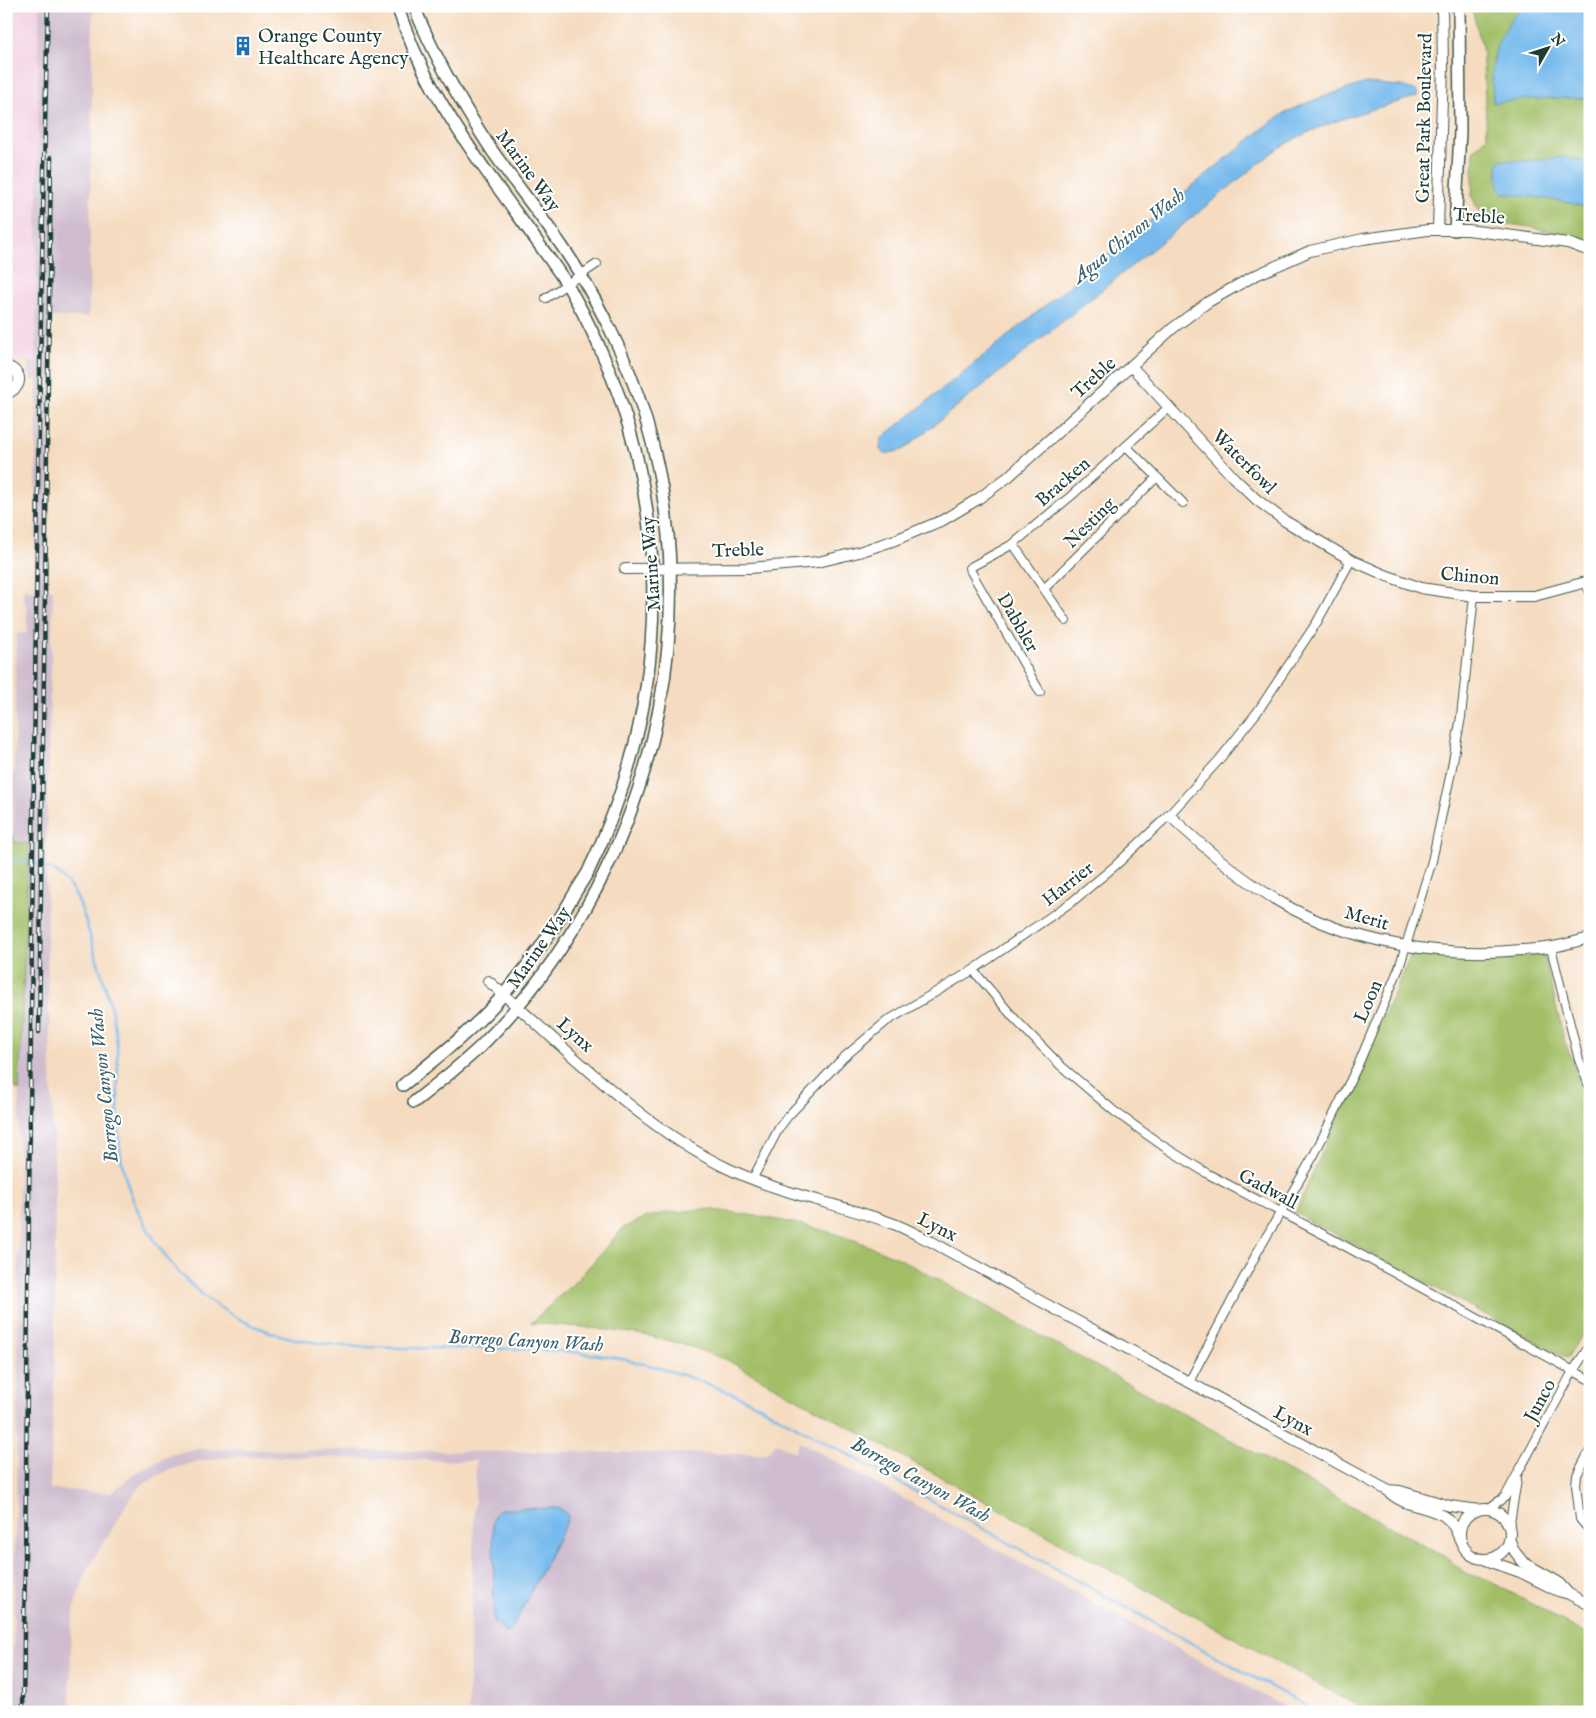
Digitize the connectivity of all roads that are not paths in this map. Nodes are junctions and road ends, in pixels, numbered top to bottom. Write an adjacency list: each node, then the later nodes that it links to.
1 (397, 6): 10 (main road, Marine Way)
2 (414, 6): 9 (main road, Marine Way)
3 (1442, 6): 5 (street, Great Park Boulevard)
4 (1459, 6): 6 (main road, Great Park Boulevard)
5 (1438, 230): 6 (street, Treble); 13 (street, Treble)
6 (1455, 230): 7 (street, Treble)
7 (1590, 251)
8 (597, 264): 9 (street)
9 (581, 275): 10 (street); 24 (main road, Marine Way)
10 (566, 284): 11 (street); 23 (main road, Marine Way)
11 (546, 298)
12 (6, 366): 14 (street)
13 (1131, 366): 15 (street, Waterfowl); 24 (street, Treble)
14 (6, 394)
15 (1169, 407): 16 (street, Bracken); 20 (street, Waterfowl)
16 (1126, 446): 17 (street); 19 (street, Bracken)
17 (1157, 477): 18 (street); 26 (street, Nesting)
18 (1183, 503)
19 (1013, 544): 21 (street, Bracken); 26 (street)
20 (1352, 560): 27 (street, Chinon); 30 (street, Harrier)
21 (969, 568): 29 (street, Dabbler)
22 (625, 569): 23 (street, Treble)
23 (652, 569): 24 (street, Treble); 36 (main road, Marine Way)
24 (670, 569): 37 (main road, Marine Way)
25 (1588, 586): 27 (street, Chinon)
26 (1044, 589): 28 (street)
27 (1474, 596): 32 (street, Loon)
28 (1066, 620)
29 (1040, 692)
30 (1169, 815): 32 (street, Merit); 34 (street, Harrier)
31 (1590, 938): 33 (street, Merit)
32 (1406, 945): 33 (street, Merit); 42 (street, Loon)
33 (1551, 948): 39 (street)
34 (973, 970): 41 (street, Harrier); 42 (street, Gadwall)
35 (488, 981): 36 (street, Lynx)
36 (504, 994): 37 (street, Lynx); 38 (main road, Marine Way)
37 (518, 1006): 40 (main road, Marine Way); 41 (street, Lynx)
38 (403, 1084)
39 (1590, 1088)
40 (414, 1102)
41 (753, 1178): 46 (street, Lynx)
42 (1281, 1213): 44 (street, Gadwall); 46 (street, Loon)
43 (1590, 1344): 44 (street, Junco)
44 (1573, 1371): 45 (street, Gadwall); 48 (street, Junco)
45 (1590, 1380)
46 (1189, 1382): 49 (street, Lynx)
47 (1590, 1450): 51 (street)
48 (1518, 1473): 50 (street, Junco); 52 (street, Junco)
49 (1387, 1490): 50 (street, Lynx); 53 (street, Lynx)
50 (1483, 1510): 52 (street); 53 (street)
51 (1590, 1531)
52 (1509, 1534): 54 (street); 55 (street)
53 (1461, 1542): 54 (street)
54 (1485, 1560): 55 (street)
55 (1569, 1594): 56 (street)
56 (1590, 1605)

